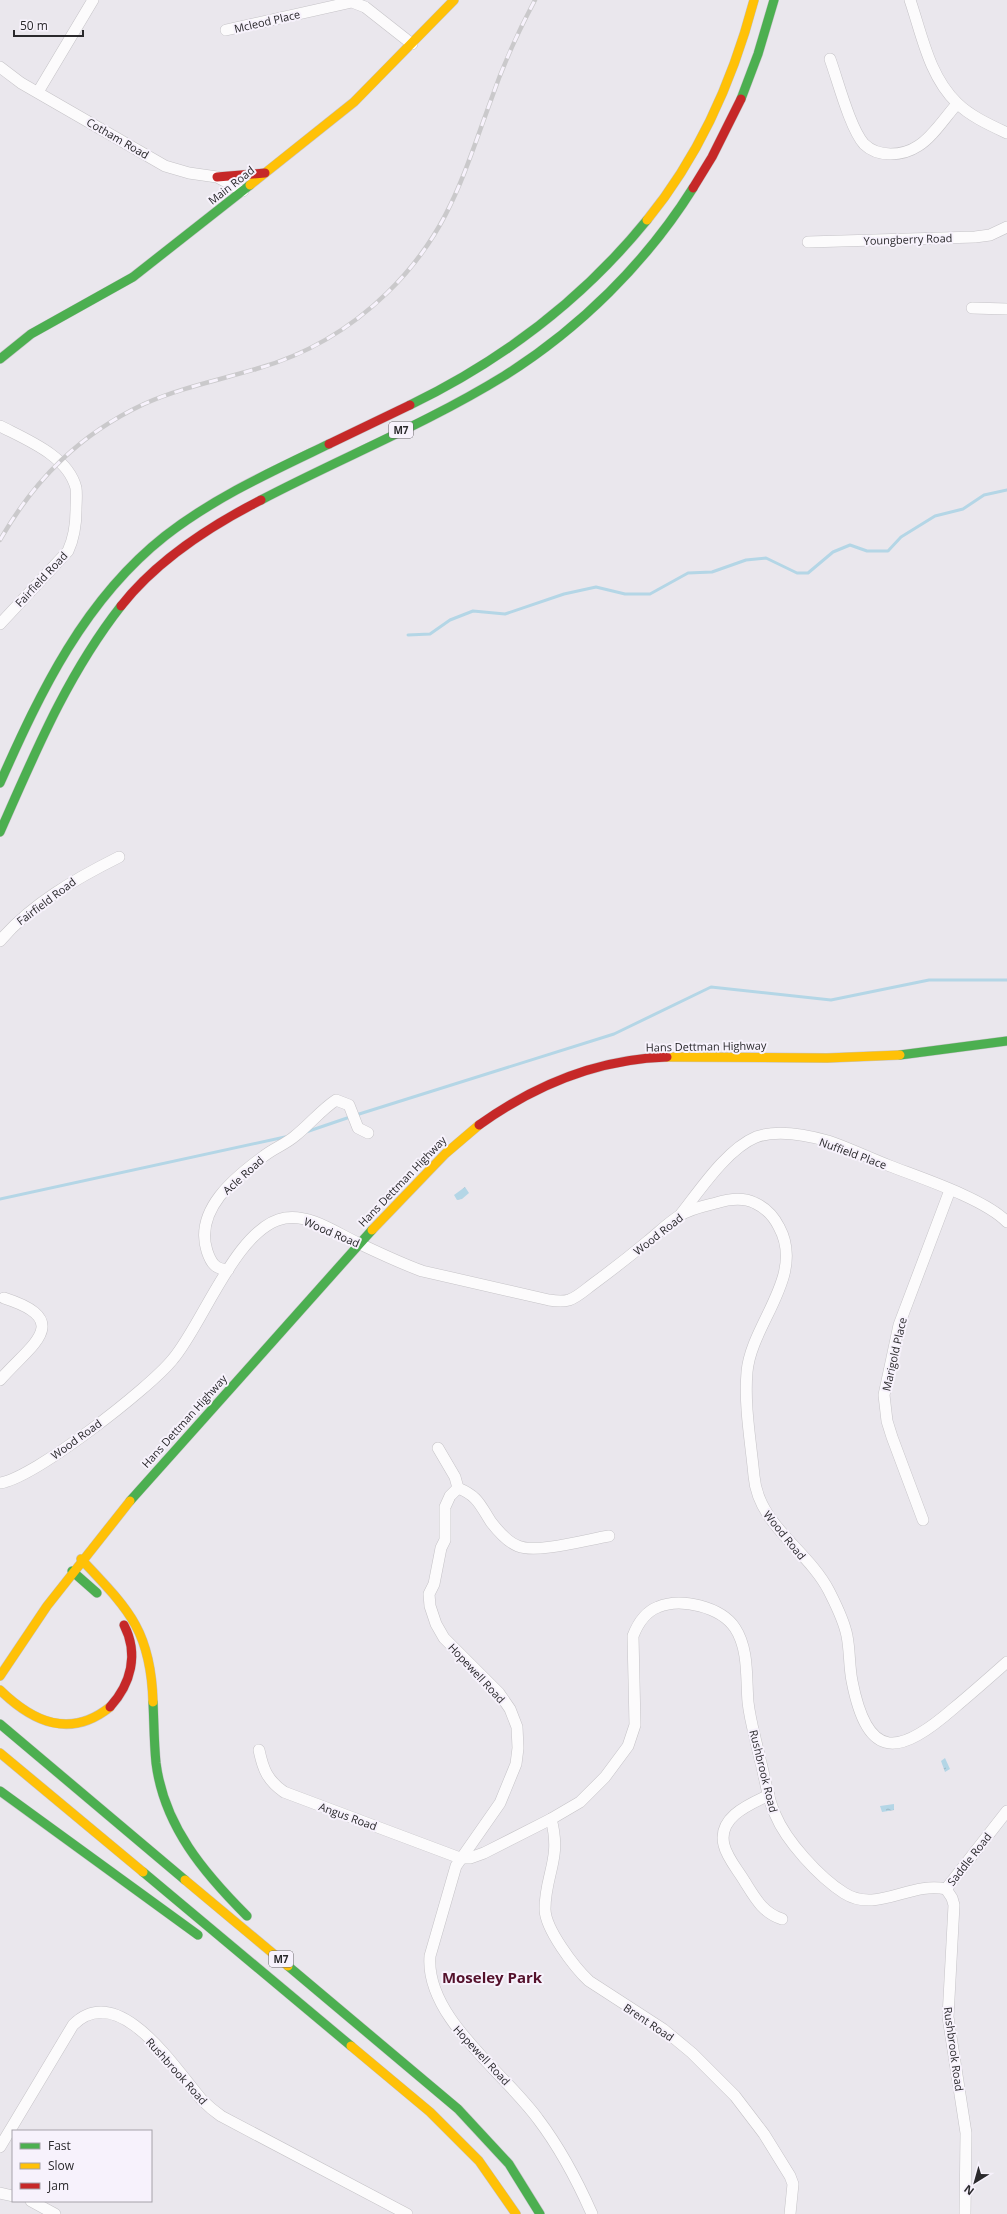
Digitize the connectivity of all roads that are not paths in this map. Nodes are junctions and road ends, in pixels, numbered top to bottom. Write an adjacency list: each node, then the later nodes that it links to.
1 (93, 0): 11 (street)
2 (454, 0): 8 (main road, Main Road)
3 (745, 0): 12 (main road)
4 (754, 0): 12 (main road, M7)
5 (774, 0): 26 (main road, M7)
6 (910, 0): 13 (street)
7 (226, 30): 8 (street, Mcleod Place)
8 (412, 44): 15 (main road, Main Road)
9 (830, 59): 13 (street)
10 (0, 67): 11 (street, Cotham Road)
11 (38, 92): 16 (street, Cotham Road)
12 (723, 93): 25 (main road, M7)
13 (957, 104): 14 (street)
14 (1007, 133)
15 (266, 173): 16 (main road); 17 (main road, Main Road)
16 (217, 177): 17 (street, Cotham Road)
17 (243, 191): 22 (main road, Main Road)
18 (1007, 227): 19 (street, Youngberry Road)
19 (808, 242)
20 (972, 308): 21 (street)
21 (1007, 309)
22 (2, 354)
23 (0, 426): 24 (street, Fairfield Road)
24 (0, 624)
25 (0, 783)
26 (0, 832)
27 (119, 857): 28 (street, Fairfield Road)
28 (0, 941)
29 (1007, 1041): 34 (main road, Hans Dettman Highway)
30 (368, 1134): 35 (street, Acle Road)
31 (950, 1190): 32 (street, Nuffield Place); 33 (street, Nuffield Place); 41 (street, Marigold Place)
32 (680, 1215): 34 (street, Wood Road); 45 (street, Wood Road)
33 (1004, 1219)
34 (359, 1244): 35 (street, Wood Road); 43 (main road, Hans Dettman Highway)
35 (228, 1270): 39 (street, Wood Road)
36 (4, 1298): 37 (street)
37 (0, 1380)
38 (438, 1448): 40 (street)
39 (0, 1482)
40 (458, 1488): 42 (street); 55 (street, Hopewell Road)
41 (923, 1520)
42 (609, 1536)
43 (81, 1558): 44 (main road, Hans Dettman Highway); 58 (main road)
44 (72, 1571): 46 (main road, Hans Dettman Highway); 47 (main road)
45 (1007, 1662)
46 (2, 1673)
47 (0, 1690)
48 (0, 1724): 63 (main road, M7)
49 (259, 1750): 55 (street, Angus Road)
50 (0, 1753): 62 (main road, M7)
51 (0, 1791): 59 (main road)
52 (769, 1795): 54 (street, Rushbrook Road); 56 (street, Rushbrook Road); 57 (street)
53 (1007, 1811): 56 (street, Saddle Road)
54 (551, 1820): 55 (street); 73 (street, Brent Road)
55 (460, 1858): 72 (street, Hopewell Road)
56 (946, 1888): 74 (street, Rushbrook Road)
57 (782, 1920)
58 (253, 1923)
59 (207, 1941)
60 (226, 1954): 62 (main road)
61 (370, 2022): 63 (main road)
62 (329, 2027): 70 (main road, M7)
63 (383, 2045): 71 (main road, M7)
64 (0, 2147): 69 (street, Rushbrook Road)
65 (0, 2193): 66 (street)
66 (12, 2196)
67 (33, 2202): 68 (street)
68 (54, 2214)
69 (407, 2214)
70 (516, 2214)
71 (540, 2214)
72 (592, 2214)
73 (790, 2214)
74 (965, 2214)

